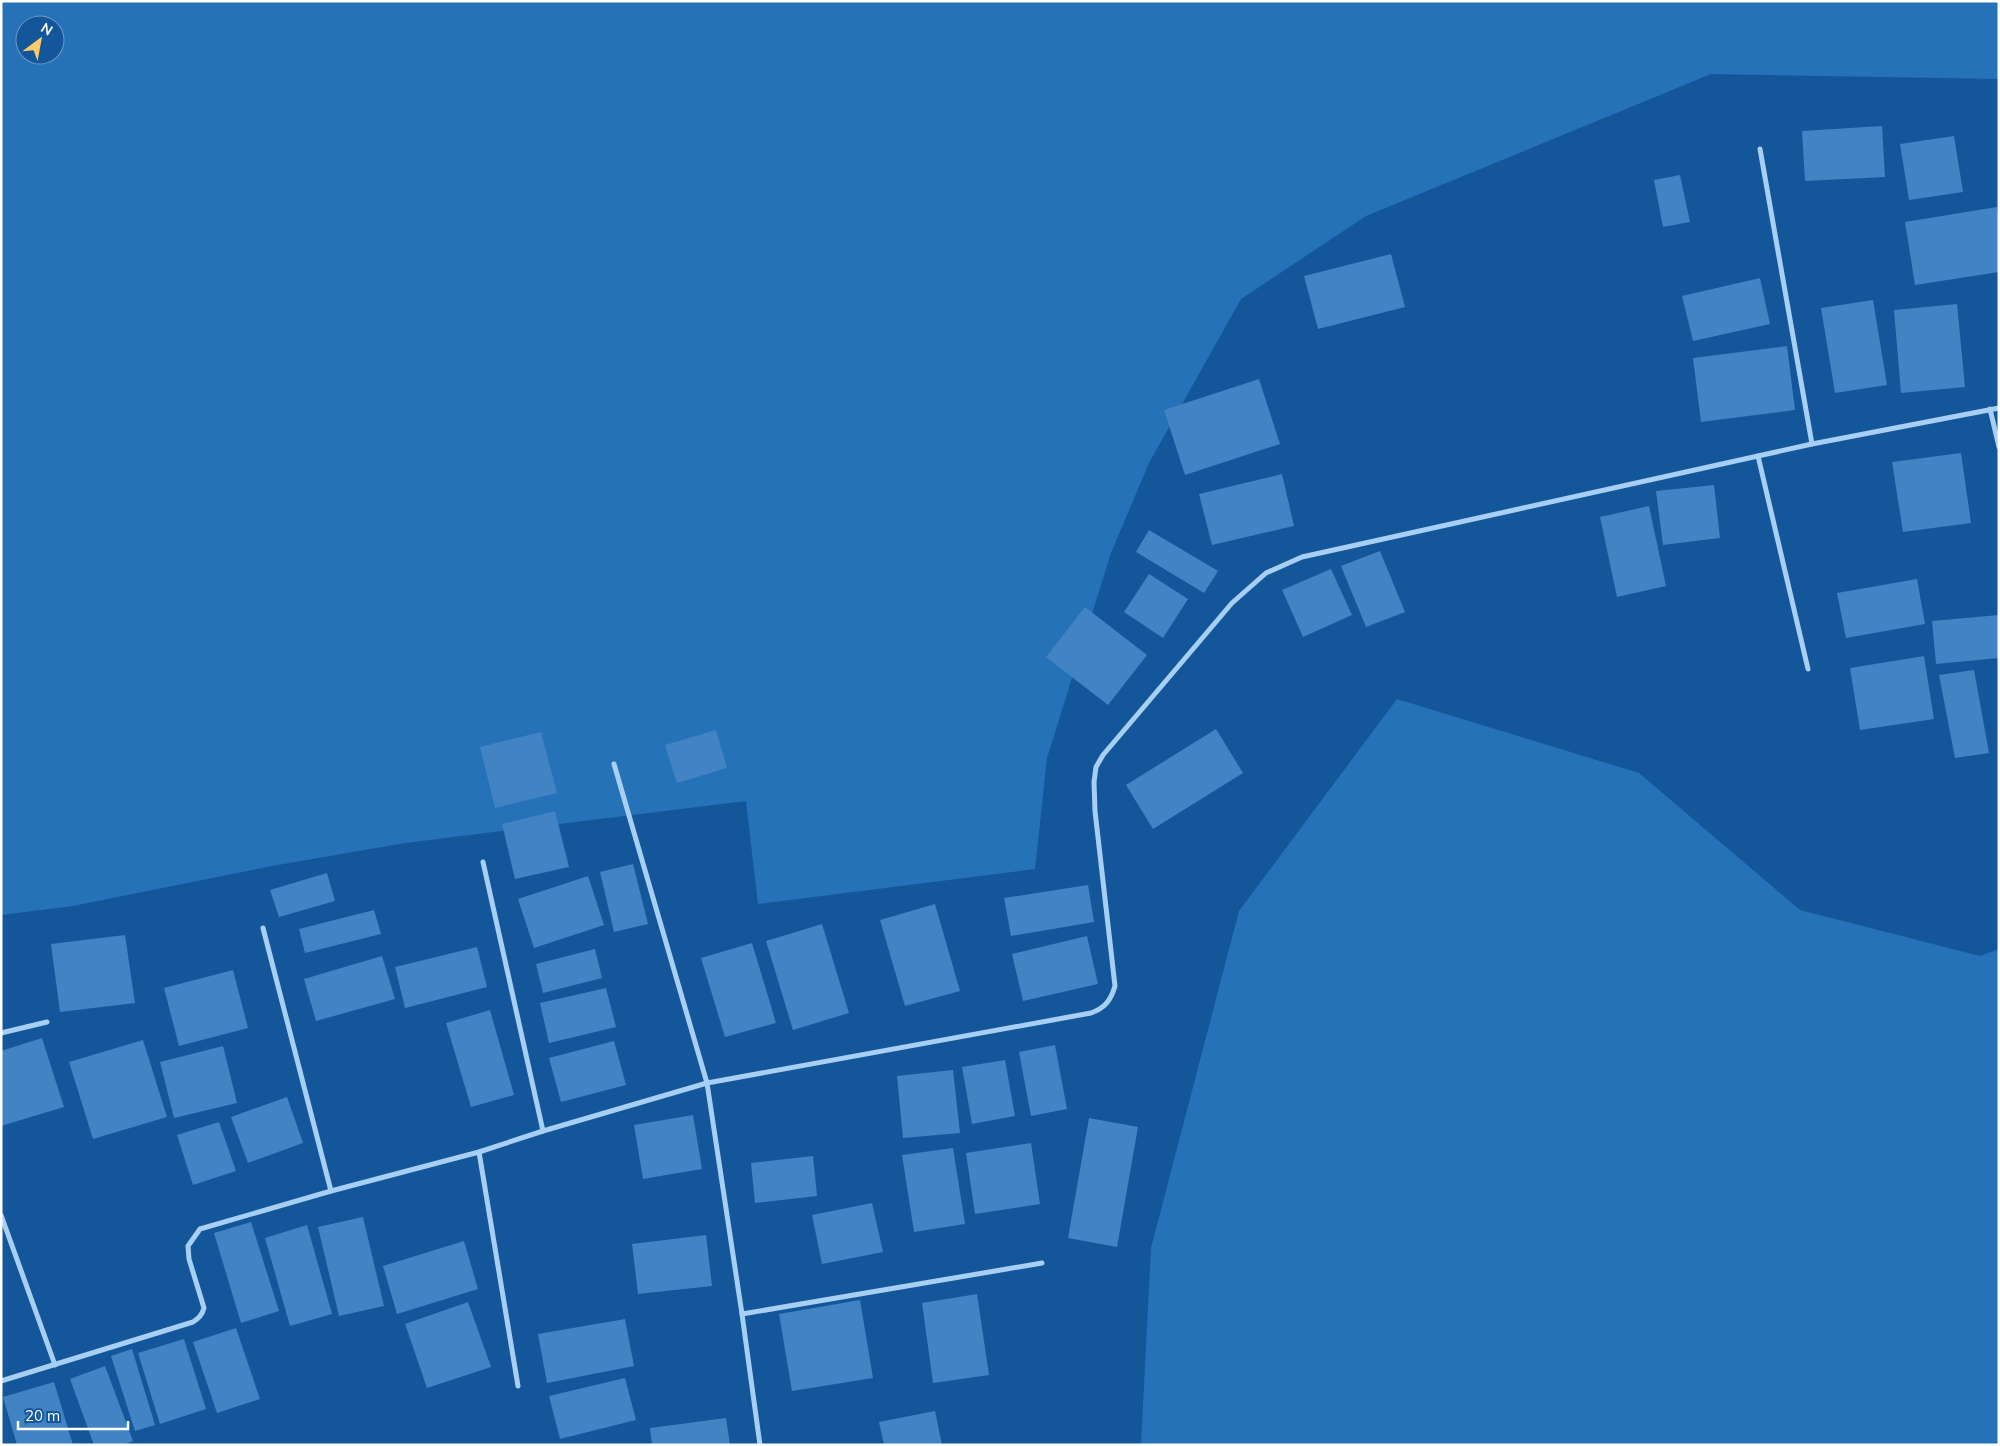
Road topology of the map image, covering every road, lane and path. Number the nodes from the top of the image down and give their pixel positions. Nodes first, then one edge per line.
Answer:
1 (1760, 149) dead end
2 (1999, 408) edge
3 (1990, 410) junction
4 (1812, 444) junction
5 (1999, 447) edge
6 (1758, 456) junction
7 (1808, 669) dead end
8 (614, 764) dead end
9 (483, 862) dead end
10 (263, 928) dead end
11 (47, 1022) dead end
12 (1, 1033) edge
13 (706, 1083) junction
14 (543, 1131) junction
15 (480, 1152) junction
16 (331, 1190) junction
17 (1, 1215) edge
18 (1042, 1262) dead end
19 (742, 1314) junction
20 (55, 1365) junction
21 (1, 1381) edge
22 (518, 1386) dead end
23 (760, 1445) edge

1 - 4 street
2 - 3 street
3 - 4 street
3 - 5 street
4 - 6 street
6 - 7 street
6 - 13 street
8 - 13 street
9 - 14 street
10 - 16 street
11 - 12 street
13 - 14 street
13 - 19 street
14 - 15 street
15 - 16 street
15 - 22 street
16 - 20 street
17 - 20 street
18 - 19 street
19 - 23 street
20 - 21 street

